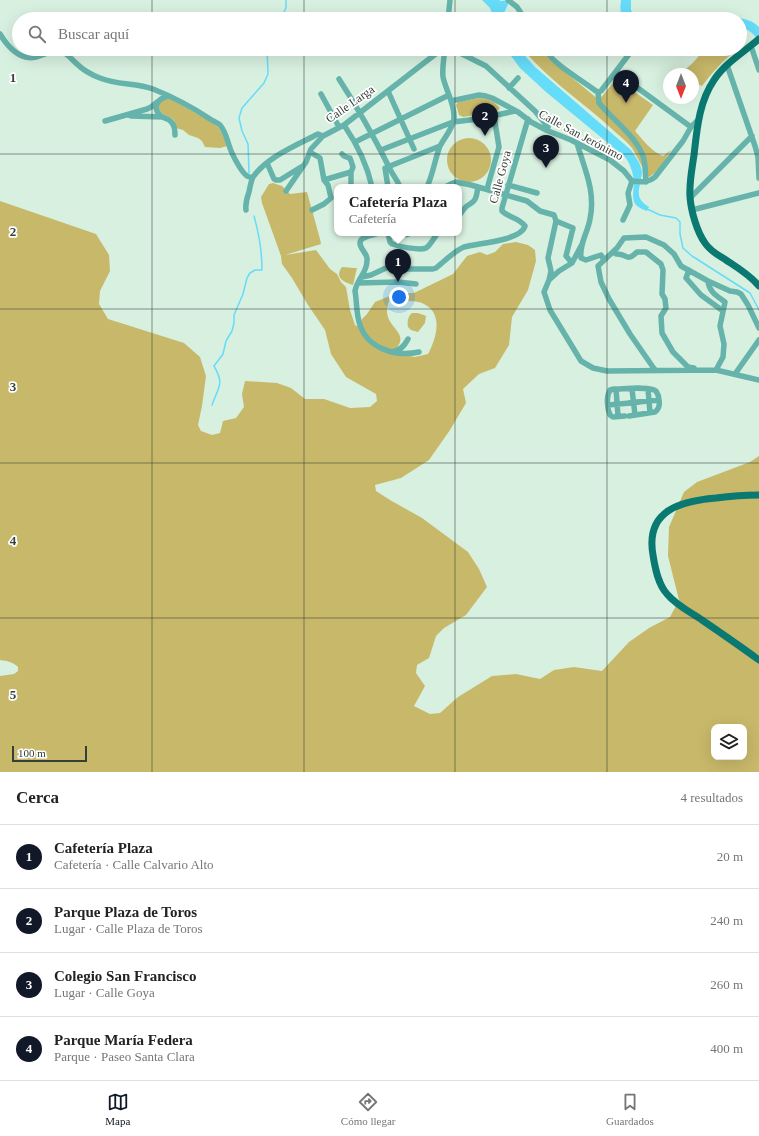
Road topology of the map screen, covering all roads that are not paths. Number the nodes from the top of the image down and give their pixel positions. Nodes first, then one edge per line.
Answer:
1 (450, 0) edge
2 (510, 2) edge
3 (449, 12) edge
4 (520, 12) edge
5 (0, 34) edge
6 (755, 43) edge
7 (12, 49) edge
8 (747, 49) edge
9 (21, 56) edge
10 (40, 56) edge
11 (68, 56) edge
12 (433, 56) edge
13 (444, 56) edge
14 (466, 56) edge
15 (551, 56) edge
16 (629, 56) edge
17 (738, 56) edge
18 (727, 65) junction
19 (759, 70) edge
20 (616, 72) junction
21 (518, 78) dead end
22 (339, 79) dead end
23 (509, 88) junction
24 (388, 91) junction
25 (598, 92) junction
26 (321, 94) dead end
27 (169, 96) junction
28 (450, 98) junction
29 (157, 102) junction
30 (515, 111) junction
31 (360, 113) junction
32 (454, 114) junction
33 (124, 116) junction
34 (494, 116) junction
35 (163, 117) junction
36 (400, 120) junction
37 (528, 120) junction
38 (105, 121) dead end
39 (465, 121) junction
40 (453, 122) junction
41 (342, 126) junction
42 (694, 129) junction
43 (546, 130) junction
44 (372, 133) junction
45 (688, 133) junction
46 (175, 135) dead end
47 (323, 136) junction
48 (752, 136) junction
49 (409, 139) junction
50 (694, 140) junction
51 (684, 141) junction
52 (355, 142) junction
53 (577, 143) junction
54 (440, 146) junction
55 (414, 149) dead end
56 (381, 150) junction
57 (310, 152) junction
58 (342, 154) dead end
59 (266, 163) junction
60 (303, 166) junction
61 (388, 167) junction
62 (352, 172) junction
63 (252, 178) junction
64 (759, 178) edge
65 (324, 180) junction
66 (633, 181) junction
67 (643, 182) junction
68 (350, 184) edge
69 (371, 184) edge
70 (388, 184) edge
71 (399, 184) edge
72 (428, 184) edge
73 (451, 184) edge
74 (508, 184) junction
75 (478, 187) junction
76 (487, 190) junction
77 (286, 191) dead end
78 (536, 193) dead end
79 (759, 193) edge
80 (505, 195) junction
81 (690, 198) junction
82 (246, 210) dead end
83 (312, 210) dead end
84 (692, 210) junction
85 (462, 212) edge
86 (623, 220) dead end
87 (556, 221) junction
88 (369, 236) edge
89 (389, 236) edge
90 (435, 236) edge
91 (581, 246) junction
92 (613, 252) junction
93 (604, 260) junction
94 (572, 263) junction
95 (689, 270) junction
96 (362, 277) junction
97 (549, 280) junction
98 (708, 281) junction
99 (358, 283) junction
100 (416, 284) dead end
101 (759, 286) edge
102 (723, 311) junction
103 (759, 328) edge
104 (408, 339) dead end
105 (759, 340) edge
106 (419, 352) dead end
107 (392, 353) junction
108 (655, 370) junction
109 (702, 370) junction
110 (716, 370) junction
111 (735, 374) junction
112 (759, 380) edge
113 (616, 389) junction
114 (632, 389) junction
115 (648, 389) junction
116 (659, 400) junction
117 (649, 401) junction
118 (617, 404) junction
119 (608, 405) junction
120 (650, 413) junction
121 (627, 416) junction
122 (759, 495) edge
123 (759, 660) edge

1 - 3 street
2 - 4 street
5 - 7 street
6 - 8 main road
6 - 19 street
9 - 10 street
11 - 27 street
12 - 24 street, Calle Larga
13 - 28 street
14 - 23 street
15 - 25 street
16 - 20 street
17 - 18 main road
18 - 42 main road
18 - 48 street
20 - 25 street
20 - 42 street
21 - 23 street
22 - 31 street
23 - 43 street
24 - 31 street, Calle Larga
24 - 36 street
25 - 67 street
26 - 41 street
27 - 29 street
27 - 63 street
28 - 30 street, Calle San Jerónimo
28 - 32 street
28 - 36 street, Calle San Jerónimo
29 - 33 street
29 - 35 street
30 - 34 street
30 - 37 street, Calle San Jerónimo
31 - 41 street, Calle Larga
31 - 44 street
32 - 39 street
32 - 40 street
33 - 35 street
33 - 38 street
34 - 39 street
34 - 76 street
35 - 46 street
36 - 44 street, Calle San Jerónimo
36 - 49 street
37 - 43 street, Calle San Jerónimo
37 - 74 street, Calle Goya
39 - 40 street
40 - 49 street
40 - 54 street
41 - 47 street, Calle Larga
41 - 52 street
42 - 45 street
42 - 50 main road
43 - 53 street, Calle San Jerónimo
44 - 52 street, Calle San Jerónimo
44 - 56 street
45 - 50 street
45 - 51 street
47 - 57 street, Calle Larga
47 - 59 street
48 - 64 street
48 - 81 street
49 - 55 street
49 - 56 street
50 - 51 street
50 - 81 main road
51 - 67 street
52 - 69 street
53 - 66 street, Calle San Jerónimo
53 - 91 street
54 - 61 street
54 - 72 street
56 - 61 street
57 - 60 street, Calle Larga
57 - 65 street
58 - 62 street
59 - 60 street
59 - 63 street
60 - 77 street, Calle Larga
61 - 70 street
61 - 71 street
62 - 65 street
62 - 68 street
63 - 82 street
65 - 83 street
66 - 67 street
66 - 86 street
73 - 75 street
74 - 78 street
74 - 80 street, Calle Goya
75 - 76 street
75 - 85 street
76 - 80 street
79 - 84 street
80 - 87 street
80 - 96 street, Calle Goya
81 - 84 main road
84 - 101 main road
87 - 94 street
87 - 97 street
88 - 96 street
89 - 90 street
91 - 93 street
91 - 94 street
92 - 93 street
92 - 95 street
92 - 109 street
93 - 108 street
94 - 97 street
95 - 98 street
95 - 102 street
96 - 99 street
97 - 108 street
98 - 102 street
98 - 103 street
99 - 100 street
99 - 107 street
102 - 110 street
104 - 107 street
105 - 111 street
106 - 107 street
108 - 109 street
109 - 110 street
110 - 111 street
111 - 112 street
113 - 114 street
113 - 118 street
113 - 119 street
114 - 115 street
114 - 121 street
115 - 116 street
115 - 117 street
116 - 117 street
116 - 120 street
117 - 118 street, bridge
117 - 120 street
118 - 119 street
118 - 121 street
119 - 121 street
120 - 121 street
122 - 123 main road

